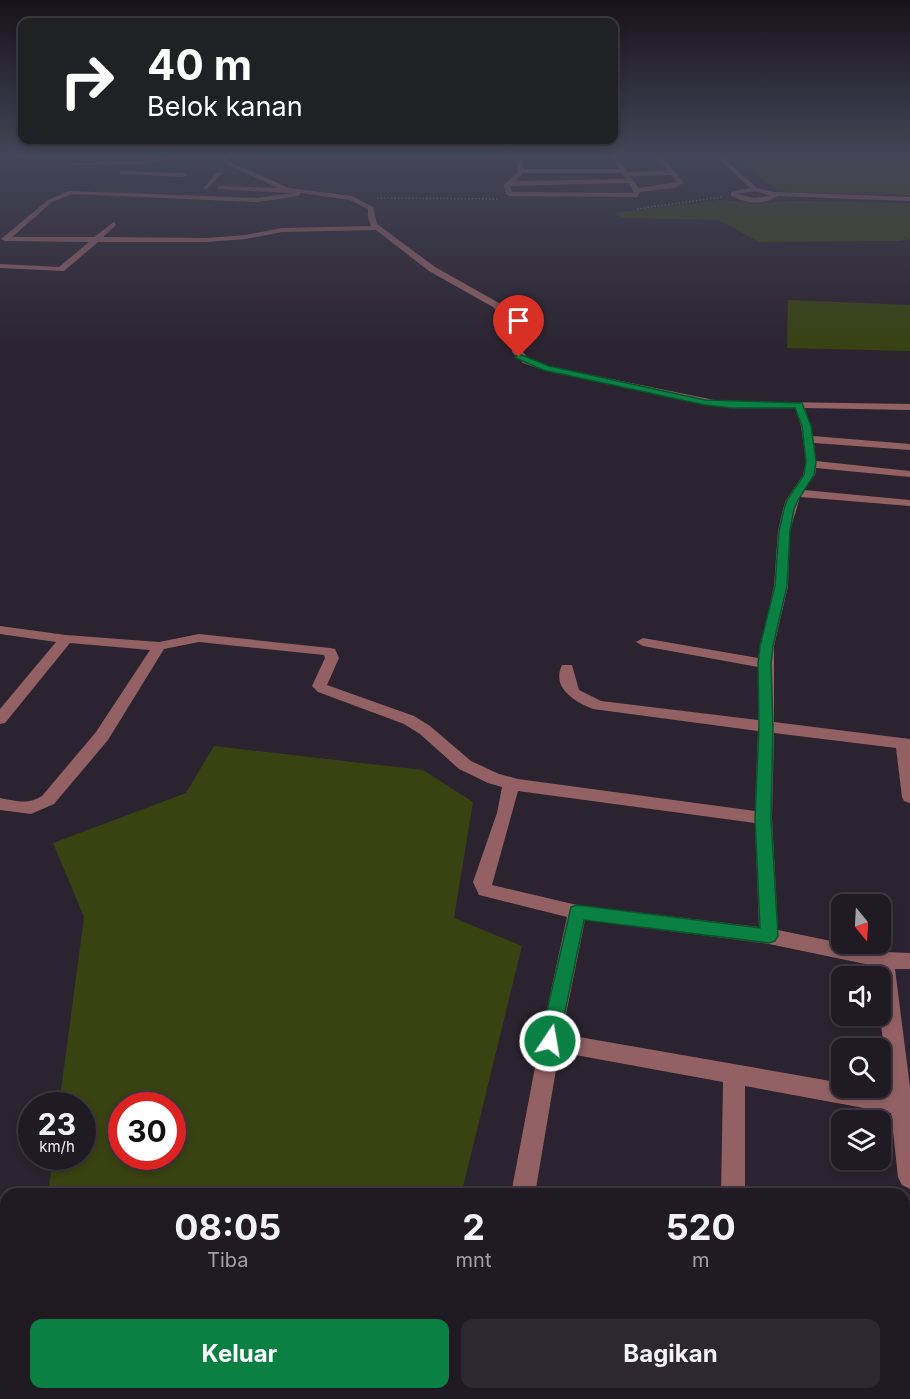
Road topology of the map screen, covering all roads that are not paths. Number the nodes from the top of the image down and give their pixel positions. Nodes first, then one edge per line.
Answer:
1 (25, 222) edge
2 (373, 222) edge
3 (114, 224) dead end
4 (380, 228) junction
5 (92, 241) junction
6 (0, 266) edge
7 (799, 405) junction
8 (910, 407) edge
9 (808, 438) junction
10 (910, 447) edge
11 (811, 464) junction
12 (910, 474) edge
13 (796, 493) junction
14 (910, 503) edge
15 (0, 630) edge
16 (66, 639) junction
17 (644, 642) dead end
18 (159, 646) junction
19 (765, 664) junction
20 (567, 668) dead end
21 (0, 719) edge
22 (766, 727) junction
23 (907, 744) edge
24 (511, 783) junction
25 (910, 797) edge
26 (0, 804) edge
27 (763, 818) junction
28 (577, 912) junction
29 (769, 936) junction
30 (884, 960) junction
31 (910, 961) edge
32 (550, 1041) junction
33 (734, 1076) junction
34 (905, 1105) edge
35 (910, 1178) edge
36 (524, 1188) edge
37 (732, 1188) edge

1 - 5 street
2 - 4 street
3 - 5 street
4 - 5 street
4 - 7 street
5 - 6 street
7 - 8 street
7 - 9 street
9 - 10 street
9 - 11 street
11 - 12 street
11 - 13 street
13 - 14 street
13 - 19 street
15 - 16 street
16 - 18 street
16 - 21 street
17 - 19 street
18 - 24 street
18 - 26 street
19 - 22 street
20 - 22 street
22 - 23 street
22 - 27 street
23 - 25 street
24 - 27 street
24 - 28 street
27 - 29 street
28 - 29 street
28 - 32 street
29 - 30 street
30 - 31 street
30 - 34 street
32 - 33 street
32 - 36 street
33 - 34 street
33 - 37 street
34 - 35 street

